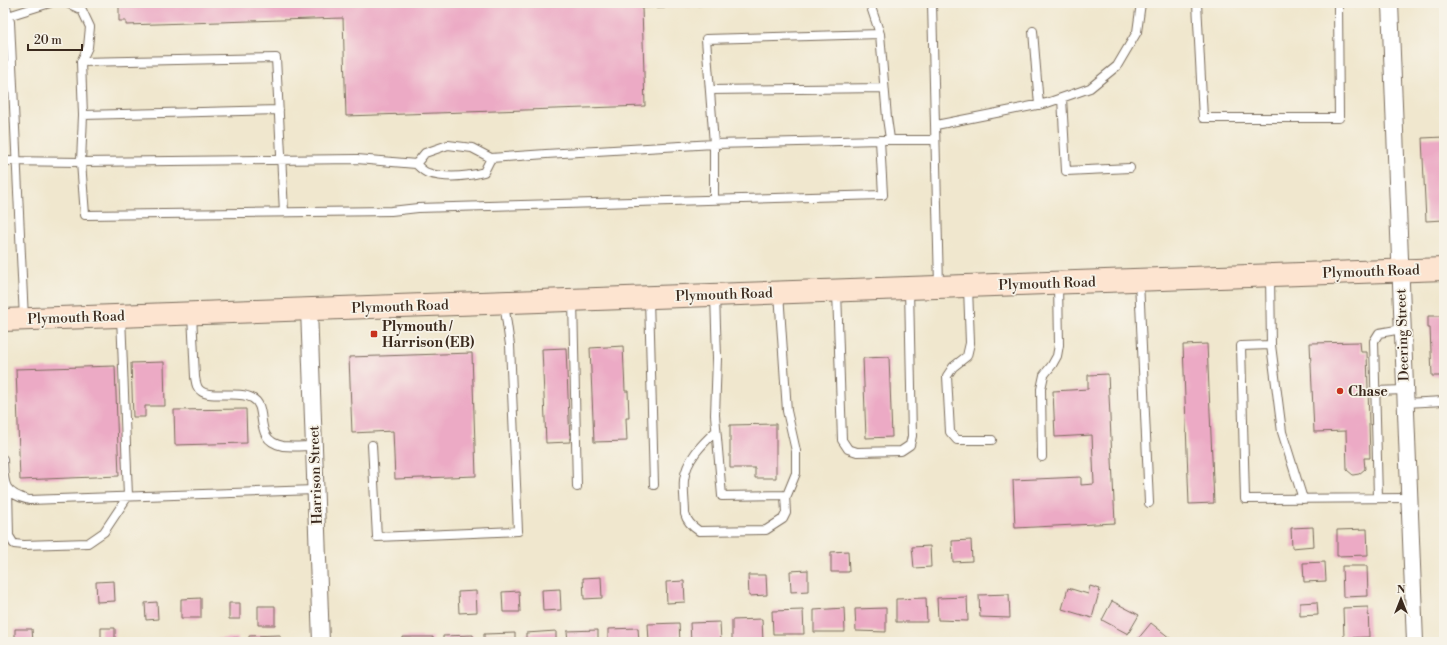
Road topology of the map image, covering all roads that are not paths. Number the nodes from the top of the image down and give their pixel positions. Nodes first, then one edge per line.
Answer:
1 (5, 3) edge
2 (50, 3) edge
3 (66, 3) edge
4 (872, 3) edge
5 (932, 3) edge
6 (1141, 3) edge
7 (1197, 3) edge
8 (1338, 3) edge
9 (1390, 3) edge
10 (8, 16) junction
11 (1033, 31) dead end
12 (880, 34) junction
13 (81, 62) junction
14 (884, 88) junction
15 (710, 90) junction
16 (1062, 98) junction
17 (1039, 105) junction
18 (279, 110) junction
19 (83, 115) junction
20 (936, 125) junction
21 (890, 139) junction
22 (880, 140) junction
23 (935, 140) junction
24 (714, 144) junction
25 (491, 158) junction
26 (281, 159) junction
27 (17, 160) junction
28 (3, 161) edge
29 (80, 162) junction
30 (416, 164) junction
31 (1130, 168) dead end
32 (714, 200) junction
33 (284, 212) junction
34 (1444, 269) edge
35 (1400, 270) junction
36 (1270, 275) junction
37 (1139, 280) junction
38 (1058, 282) junction
39 (968, 286) junction
40 (939, 287) junction
41 (909, 288) junction
42 (837, 290) junction
43 (779, 292) junction
44 (715, 294) junction
45 (649, 297) junction
46 (573, 300) junction
47 (504, 302) junction
48 (309, 309) junction
49 (192, 313) junction
50 (121, 316) junction
51 (24, 319) junction
52 (3, 320) edge
53 (1402, 329) junction
54 (1271, 345) junction
55 (1375, 391) junction
56 (1405, 397) junction
57 (1444, 401) edge
58 (716, 431) junction
59 (992, 440) dead end
60 (372, 445) dead end
61 (314, 446) junction
62 (1042, 457) dead end
63 (3, 459) edge
64 (654, 485) dead end
65 (577, 487) dead end
66 (8, 489) junction
67 (315, 490) junction
68 (785, 495) junction
69 (128, 496) junction
70 (1378, 498) junction
71 (1408, 498) junction
72 (1303, 499) junction
73 (1149, 503) dead end
74 (321, 642) edge
75 (1415, 642) edge

1 - 10 lane
2 - 10 lane
3 - 13 lane
4 - 12 lane
5 - 20 lane
6 - 16 lane
7 - 8 lane
9 - 35 street, Deering Street
10 - 27 lane
11 - 17 lane
12 - 14 lane
12 - 15 lane
13 - 18 lane
13 - 19 lane
14 - 15 lane
14 - 21 lane
15 - 24 lane
16 - 17 lane
16 - 31 lane
17 - 20 lane
18 - 19 lane
18 - 26 lane
19 - 29 lane
20 - 23 lane
21 - 22 lane
21 - 23 lane
22 - 24 lane
22 - 32 lane
23 - 40 lane
24 - 25 lane
24 - 32 lane
25 - 30 lane
25 - 30 lane
26 - 29 lane
26 - 30 lane
26 - 33 lane
27 - 28 lane
27 - 29 lane
27 - 51 lane
29 - 33 lane
32 - 33 lane
34 - 35 main road, Plymouth Road
35 - 36 main road, Plymouth Road
35 - 53 street, Deering Street
36 - 37 main road, Plymouth Road
36 - 54 lane
37 - 38 main road, Plymouth Road
37 - 73 lane
38 - 39 main road, Plymouth Road
38 - 62 lane
39 - 40 main road, Plymouth Road
39 - 59 lane
40 - 41 main road, Plymouth Road
41 - 42 main road, Plymouth Road
41 - 42 lane
42 - 43 main road, Plymouth Road
43 - 44 main road, Plymouth Road
43 - 68 lane
44 - 45 main road, Plymouth Road
44 - 58 lane
45 - 46 main road, Plymouth Road
45 - 64 lane
46 - 47 main road, Plymouth Road
46 - 65 lane
47 - 48 main road, Plymouth Road
47 - 60 lane
48 - 49 main road, Plymouth Road
48 - 61 street, Harrison Street
49 - 50 main road, Plymouth Road
49 - 61 lane
50 - 51 main road, Plymouth Road
50 - 69 lane
51 - 52 main road, Plymouth Road
53 - 55 lane
53 - 56 street, Deering Street
54 - 72 lane
54 - 72 lane
55 - 56 lane
55 - 70 lane
56 - 57 lane
56 - 71 street, Deering Street
58 - 68 lane
58 - 68 lane
61 - 67 street, Harrison Street
63 - 66 lane
66 - 69 lane
66 - 69 lane
67 - 69 lane
67 - 74 street, Harrison Street
70 - 71 lane
70 - 72 lane
71 - 75 street, Deering Street

